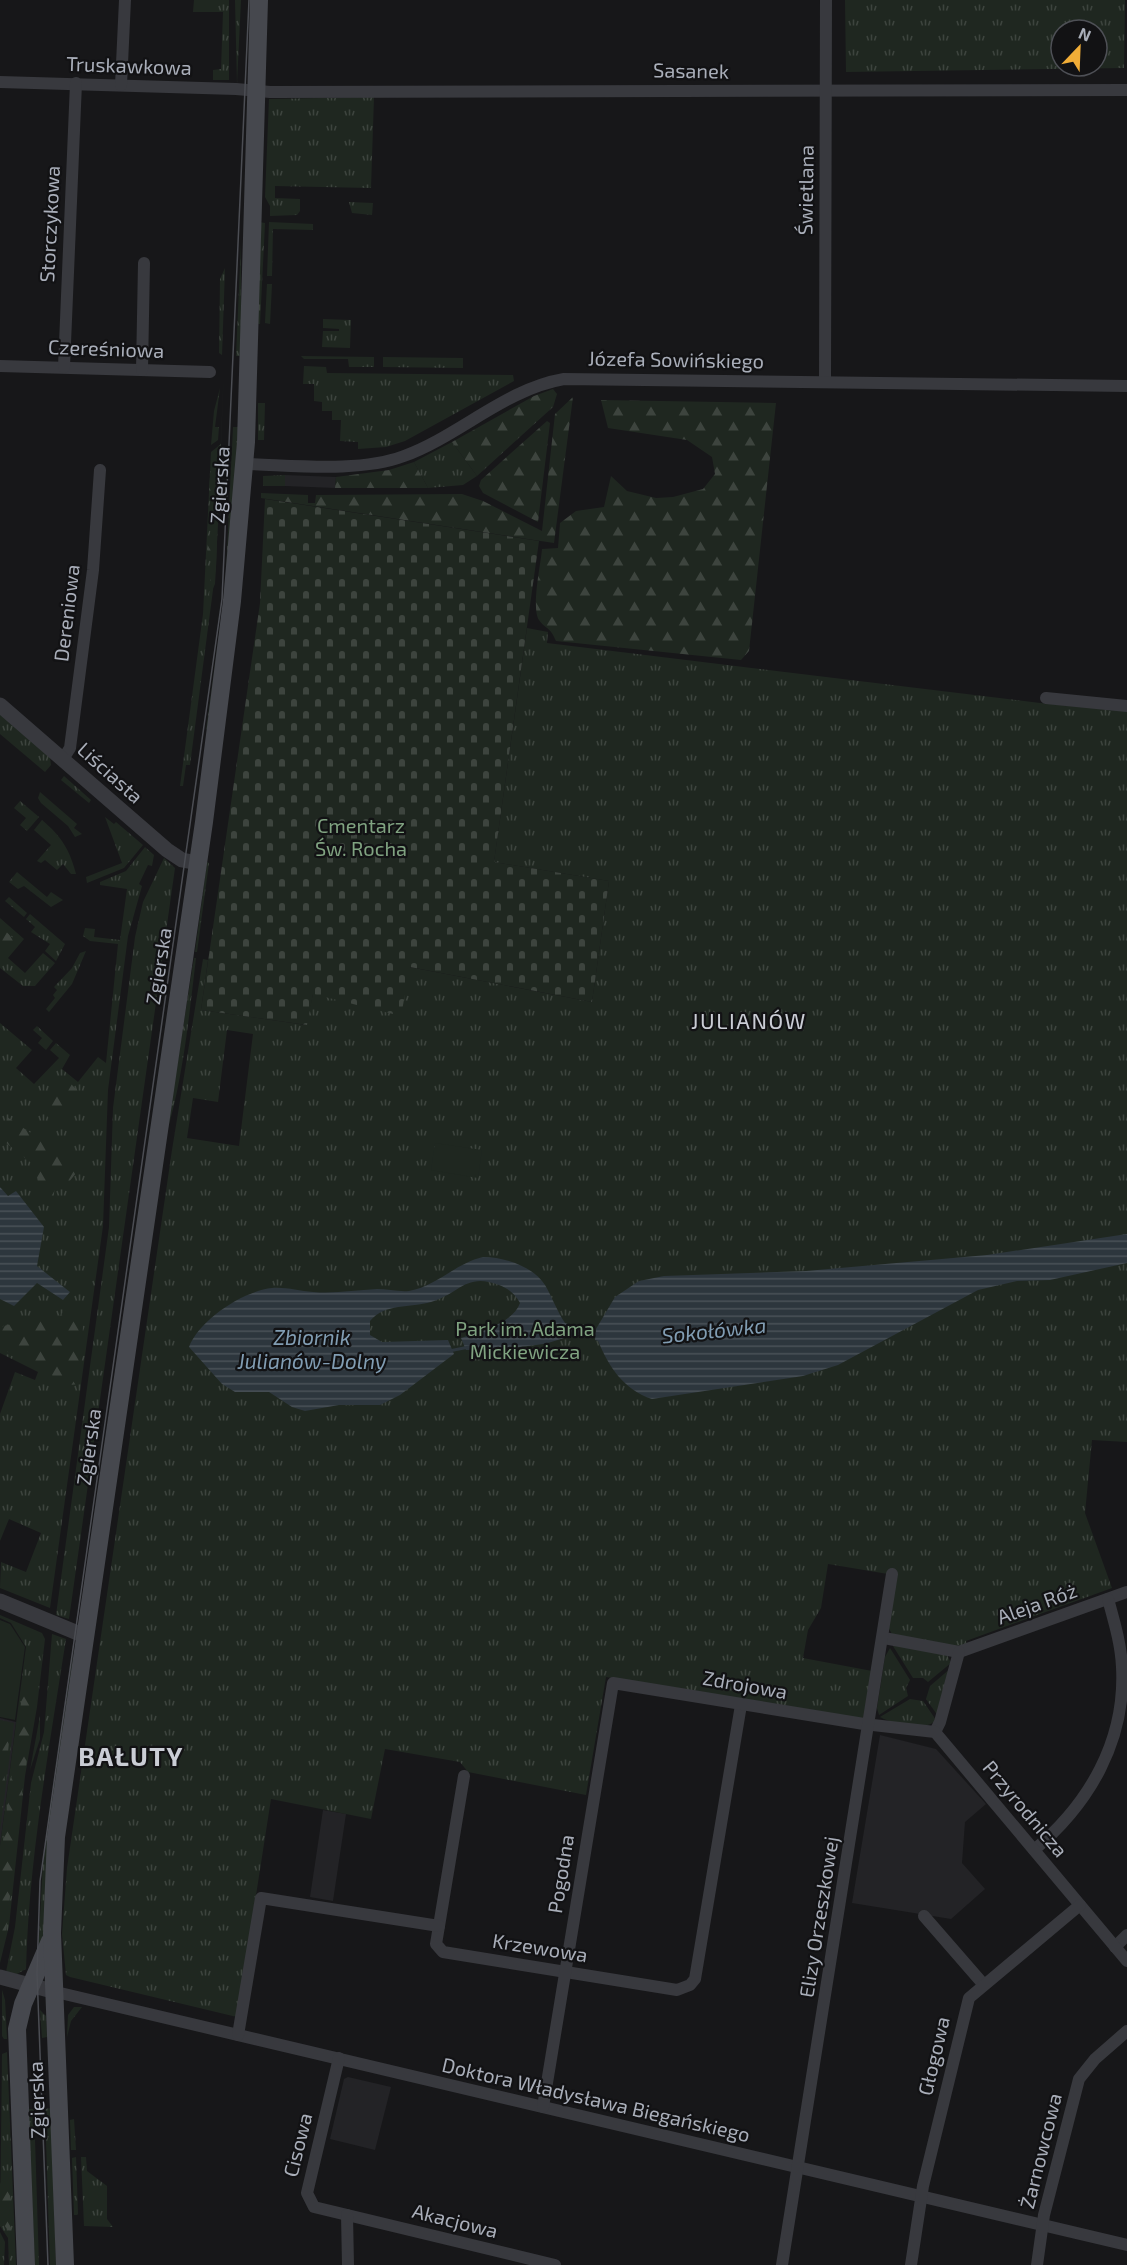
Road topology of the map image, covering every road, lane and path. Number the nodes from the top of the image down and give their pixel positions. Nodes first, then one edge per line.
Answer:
1 (125, 0) edge
2 (260, 0) edge
3 (826, 0) edge
4 (0, 82) edge
5 (76, 83) junction
6 (121, 86) junction
7 (1127, 90) edge
8 (255, 91) junction
9 (826, 92) junction
10 (144, 263) dead end
11 (0, 366) edge
12 (64, 367) junction
13 (142, 370) junction
14 (210, 372) dead end
15 (825, 381) junction
16 (1127, 386) edge
17 (245, 464) junction
18 (100, 470) dead end
19 (1046, 698) dead end
20 (0, 705) edge
21 (1127, 706) edge
22 (63, 759) junction
23 (198, 863) junction
24 (892, 1574) dead end
25 (1127, 1592) edge
26 (1108, 1599) junction
27 (0, 1601) edge
28 (85, 1636) junction
29 (884, 1638) junction
30 (959, 1652) junction
31 (614, 1683) joint
32 (741, 1705) junction
33 (870, 1725) junction
34 (935, 1732) junction
35 (464, 1776) dead end
36 (1034, 1850) junction
37 (1080, 1905) junction
38 (924, 1916) dead end
39 (439, 1926) junction
40 (52, 1933) junction
41 (1127, 1935) edge
42 (1115, 1947) junction
43 (1127, 1960) edge
44 (566, 1972) junction
45 (0, 1977) edge
46 (31, 1985) junction
47 (984, 1985) junction
48 (56, 1992) junction
49 (1127, 2031) edge
50 (238, 2035) junction
51 (339, 2058) junction
52 (543, 2108) junction
53 (798, 2167) junction
54 (922, 2197) junction
55 (346, 2215) junction
56 (1043, 2226) junction
57 (1127, 2245) edge
58 (26, 2265) edge
59 (65, 2265) edge
60 (348, 2265) edge
61 (555, 2265) edge
62 (782, 2265) edge
63 (911, 2265) edge
64 (1037, 2265) edge

1 - 6 street
2 - 8 main road, Zgierska
3 - 9 street, Świetlana
4 - 5 street, Truskawkowa
5 - 6 street, Truskawkowa
5 - 12 street, Storczykowa
6 - 8 street, Truskawkowa
7 - 9 street, Sasanek
8 - 9 street, Sasanek
8 - 17 main road, Zgierska
9 - 15 street, Świetlana
10 - 13 street
11 - 12 street, Czereśniowa
12 - 13 street, Czereśniowa
13 - 14 street, Czereśniowa
15 - 16 street, Józefa Sowińskiego
15 - 17 street, Józefa Sowińskiego
17 - 23 main road, Zgierska
18 - 22 street, Dereniowa
19 - 21 street
20 - 22 street, Liściasta
22 - 23 street, Liściasta
23 - 28 main road, Zgierska
24 - 29 street, Elizy Orzeszkowej
25 - 26 street, Aleja Róż
26 - 30 street, Aleja Róż
26 - 36 street
27 - 28 street
28 - 40 main road, Zgierska
29 - 30 street
29 - 33 street, Elizy Orzeszkowej
30 - 34 street
31 - 32 street, Zdrojowa
31 - 44 street, Pogodna
32 - 33 street, Zdrojowa
32 - 44 street, Krzewowa
33 - 34 street
33 - 53 street, Elizy Orzeszkowej
34 - 36 street, Przyrodnicza
35 - 39 street
36 - 37 street, Przyrodnicza
37 - 42 street, Przyrodnicza
37 - 47 street, Głogowa
38 - 47 street
39 - 44 street, Krzewowa
39 - 50 street
40 - 46 main road, Zgierska
40 - 48 main road, Zgierska
41 - 42 street
42 - 43 street, Przyrodnicza
44 - 52 street, Pogodna
45 - 46 street
46 - 48 street
46 - 58 main road, Zgierska
47 - 54 street, Głogowa
48 - 50 street, Doktora Władysława Biegańskiego
48 - 59 main road, Zgierska
49 - 56 street, Żarnowcowa
50 - 51 street, Doktora Władysława Biegańskiego
51 - 52 street, Doktora Władysława Biegańskiego
51 - 55 street, Cisowa
52 - 53 street, Doktora Władysława Biegańskiego
53 - 54 street, Doktora Władysława Biegańskiego
53 - 62 street, Elizy Orzeszkowej
54 - 56 street, Doktora Władysława Biegańskiego
54 - 63 street, Głogowa
55 - 60 street
55 - 61 street, Akacjowa
56 - 57 street, Doktora Władysława Biegańskiego
56 - 64 street, Żarnowcowa

